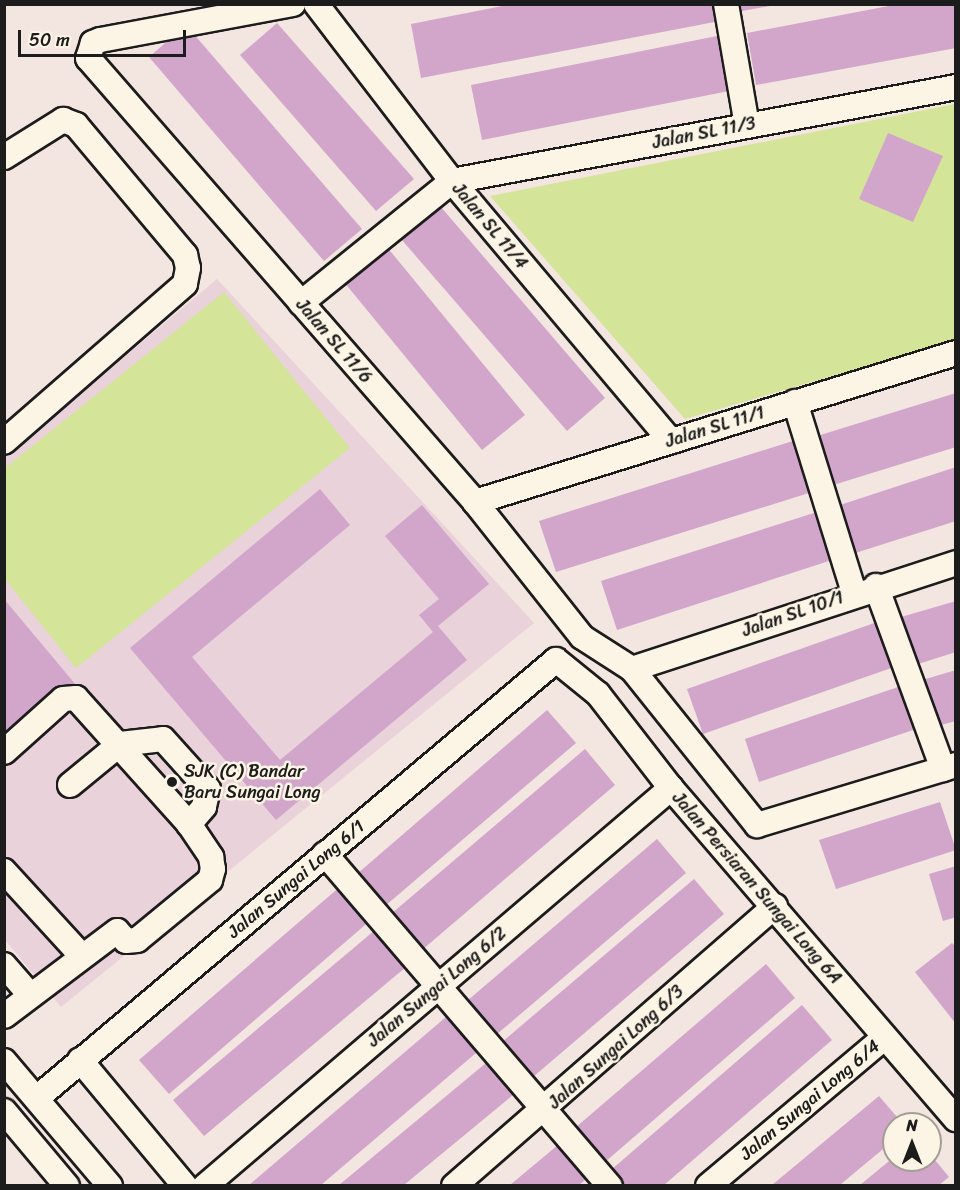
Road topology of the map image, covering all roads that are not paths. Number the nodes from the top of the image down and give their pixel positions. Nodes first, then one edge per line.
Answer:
1 (293, 4) edge
2 (316, 4) edge
3 (726, 4) edge
4 (956, 87) edge
5 (747, 125) junction
6 (4, 157) edge
7 (452, 181) junction
8 (300, 303) junction
9 (956, 353) edge
10 (795, 402) junction
11 (670, 441) junction
12 (4, 442) edge
13 (475, 502) junction
14 (956, 563) edge
15 (865, 590) junction
16 (556, 660) joint
17 (632, 669) junction
18 (120, 744) junction
19 (4, 752) edge
20 (949, 767) edge
21 (70, 786) dead end
22 (670, 788) junction
23 (189, 824) junction
24 (325, 854) junction
25 (4, 871) edge
26 (775, 906) junction
27 (82, 956) junction
28 (4, 965) edge
29 (440, 984) junction
30 (30, 995) junction
31 (4, 1016) edge
32 (885, 1037) junction
33 (80, 1060) junction
34 (4, 1061) edge
35 (37, 1098) junction
36 (547, 1108) junction
37 (4, 1111) edge
38 (956, 1119) edge
39 (67, 1185) edge
40 (110, 1185) edge
41 (185, 1185) edge
42 (205, 1185) edge
43 (454, 1185) edge
44 (610, 1185) edge
45 (708, 1185) edge

1 - 8 street, Jalan SL 11/6
2 - 7 street, Jalan SL 11/4
3 - 5 street
4 - 5 street, Jalan SL 11/3
5 - 7 street, Jalan SL 11/3
6 - 12 street
7 - 8 street
7 - 11 street, Jalan SL 11/4
8 - 13 street, Jalan SL 11/6
9 - 10 street, Jalan SL 11/1
10 - 11 street, Jalan SL 11/1
10 - 15 street
11 - 13 street, Jalan SL 11/1
13 - 17 street, Jalan SL 11/6
14 - 15 street, Jalan SL 10/1
15 - 17 street, Jalan SL 10/1
15 - 20 street
16 - 22 street, Jalan Persiaran Sungai Long 6A
16 - 24 street, Jalan Sungai Long 6/1
17 - 20 street, Jalan SL 11/6
18 - 19 street
18 - 21 street
18 - 23 street
18 - 23 street
22 - 26 street, Jalan Persiaran Sungai Long 6A
22 - 29 street, Jalan Sungai Long 6/2
23 - 27 street
24 - 29 street
24 - 33 street, Jalan Sungai Long 6/1
25 - 27 street
26 - 32 street, Jalan Persiaran Sungai Long 6A
26 - 36 street, Jalan Sungai Long 6/3
27 - 30 street
28 - 30 street
29 - 36 street
29 - 42 street, Jalan Sungai Long 6/2
30 - 31 street
32 - 38 street, Jalan Persiaran Sungai Long 6A
32 - 45 street, Jalan Sungai Long 6/4
33 - 35 street, Jalan Sungai Long 6/1
33 - 41 street
34 - 35 street
35 - 40 street
36 - 43 street, Jalan Sungai Long 6/3
36 - 44 street
37 - 39 street

